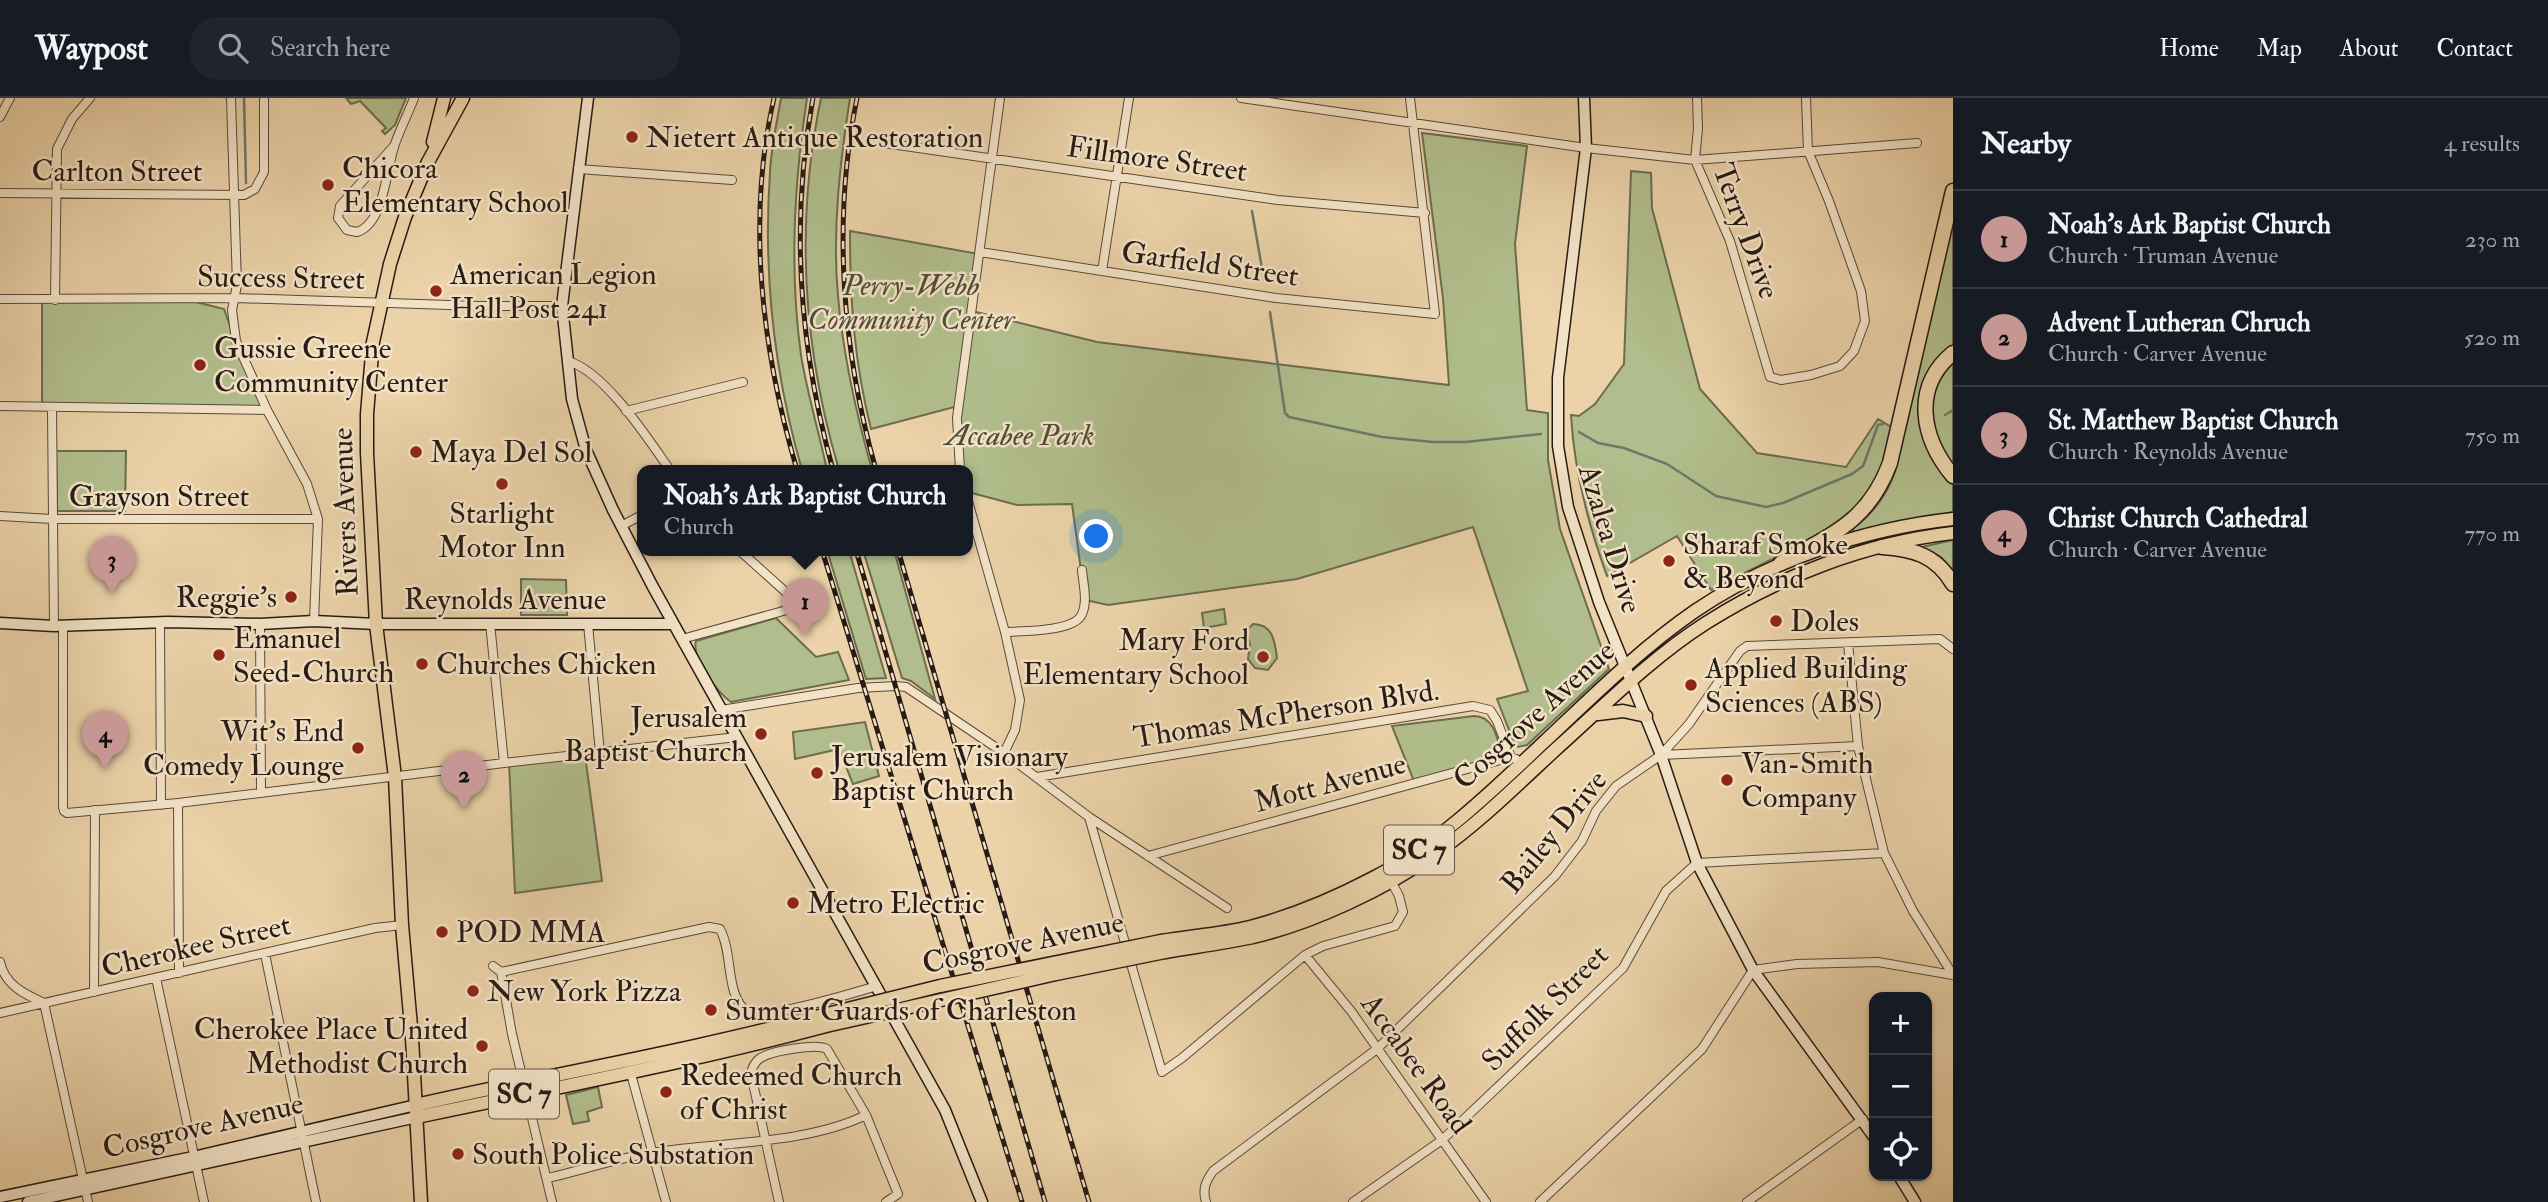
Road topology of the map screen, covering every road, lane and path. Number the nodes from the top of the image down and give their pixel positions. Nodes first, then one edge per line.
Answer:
1 (10, 98) edge
2 (90, 98) edge
3 (231, 98) edge
4 (264, 98) edge
5 (414, 98) edge
6 (444, 98) edge
7 (463, 98) edge
8 (588, 98) edge
9 (1000, 98) edge
10 (1129, 98) edge
11 (1241, 98) edge
12 (1410, 98) edge
13 (1584, 98) edge
14 (1697, 98) edge
15 (1806, 98) edge
16 (0, 117) edge
17 (1414, 123) junction
18 (884, 143) dead end
19 (1917, 143) dead end
20 (394, 146) junction
21 (1586, 148) junction
22 (1808, 151) junction
23 (992, 159) junction
24 (1695, 160) junction
25 (428, 162) junction
26 (578, 169) junction
27 (1116, 177) junction
28 (732, 180) dead end
29 (1953, 191) edge
30 (0, 193) edge
31 (55, 193) junction
32 (234, 195) junction
33 (1425, 213) junction
34 (980, 252) junction
35 (1102, 271) junction
36 (236, 298) junction
37 (0, 299) edge
38 (55, 300) junction
39 (381, 302) junction
40 (562, 306) junction
41 (1953, 353) edge
42 (567, 361) junction
43 (743, 383) dead end
44 (0, 406) edge
45 (52, 408) junction
46 (267, 410) junction
47 (626, 411) junction
48 (666, 465) edge
49 (960, 465) edge
50 (1953, 476) edge
51 (0, 516) edge
52 (637, 518) edge
53 (52, 519) junction
54 (318, 519) junction
55 (973, 519) edge
56 (1953, 519) edge
57 (621, 526) junction
58 (1953, 533) edge
59 (1882, 547) junction
60 (637, 556) edge
61 (637, 556) edge
62 (746, 556) edge
63 (1781, 564) junction
64 (1082, 570) dead end
65 (1953, 584) edge
66 (314, 621) junction
67 (160, 622) junction
68 (0, 624) edge
69 (260, 624) junction
70 (376, 624) junction
71 (490, 624) junction
72 (588, 624) junction
73 (674, 624) junction
74 (58, 625) junction
75 (1005, 632) junction
76 (682, 639) junction
77 (1849, 643) junction
78 (1953, 649) edge
79 (1625, 665) junction
80 (1632, 681) junction
81 (721, 710) junction
82 (1594, 715) junction
83 (1646, 716) junction
84 (737, 737) junction
85 (1858, 746) junction
86 (600, 753) junction
87 (1004, 753) junction
88 (1661, 755) junction
89 (1517, 760) junction
90 (504, 763) junction
91 (395, 777) junction
92 (1037, 777) junction
93 (261, 793) junction
94 (178, 803) junction
95 (160, 805) junction
96 (95, 810) junction
97 (1089, 817) junction
98 (1884, 853) junction
99 (1148, 856) junction
100 (1697, 863) junction
101 (1391, 881) junction
102 (1227, 908) dead end
103 (402, 925) junction
104 (1163, 947) junction
105 (265, 954) junction
106 (1305, 955) junction
107 (0, 962) edge
108 (493, 966) dead end
109 (1753, 970) junction
110 (501, 972) junction
111 (179, 973) junction
112 (1, 975) edge
113 (1953, 975) edge
114 (156, 978) junction
115 (877, 986) junction
116 (94, 992) junction
117 (44, 1003) junction
118 (0, 1013) edge
119 (825, 1020) junction
120 (1377, 1049) junction
121 (631, 1074) junction
122 (524, 1087) junction
123 (417, 1111) junction
124 (866, 1115) junction
125 (1863, 1119) junction
126 (1869, 1129) edge
127 (301, 1136) junction
128 (766, 1139) junction
129 (1442, 1140) junction
130 (653, 1152) junction
131 (195, 1161) junction
132 (548, 1178) junction
133 (1902, 1181) edge
134 (84, 1184) junction
135 (0, 1197) edge
136 (28, 1202) edge
137 (88, 1202) edge
138 (204, 1202) edge
139 (316, 1202) edge
140 (421, 1202) edge
141 (552, 1202) edge
142 (666, 1202) edge
143 (779, 1202) edge
144 (887, 1202) edge
145 (982, 1202) edge
146 (1206, 1202) edge
147 (1353, 1202) edge
148 (1486, 1202) edge
149 (1540, 1202) edge
150 (1747, 1202) edge
151 (1915, 1202) edge

1 - 16 street
2 - 31 street
3 - 32 street
4 - 32 street
5 - 20 street
6 - 25 main road
7 - 25 main road
8 - 26 street
9 - 23 street
10 - 27 street
11 - 17 street
12 - 17 street
13 - 21 street, Azalea Drive
14 - 24 street, Terry Drive
15 - 22 street
17 - 21 street
17 - 33 street
18 - 23 street, Fillmore Street
19 - 22 street
20 - 20 street
21 - 24 street
21 - 79 street, Azalea Drive
22 - 24 street
22 - 24 street, Terry Drive
23 - 27 street, Fillmore Street
23 - 34 street
25 - 39 main road, Rivers Avenue
26 - 28 street
26 - 40 street
27 - 33 street, Fillmore Street
27 - 35 street
29 - 63 highway
30 - 31 street, Carlton Street
31 - 32 street, Carlton Street
31 - 38 street
32 - 36 street
33 - 35 street, Garfield Street
34 - 35 street, Garfield Street
34 - 49 street
36 - 38 street, Success Street
36 - 39 street, Success Street
36 - 46 street
37 - 38 street, Success Street
39 - 40 street, Success Street
39 - 70 main road, Rivers Avenue
40 - 42 street
41 - 50 highway
42 - 47 street
42 - 57 street
43 - 47 street
44 - 45 street
45 - 46 street
45 - 53 street
46 - 54 street
47 - 48 street
51 - 53 street, Grayson Street
52 - 57 street
53 - 54 street, Grayson Street
53 - 74 street
54 - 66 street
55 - 75 street
56 - 63 main road, Cosgrove Avenue / SC 7
57 - 61 street
58 - 59 main road, Cosgrove Avenue / SC 7
59 - 65 highway
59 - 80 main road, Cosgrove Avenue / SC 7
60 - 73 street
62 - 76 street
63 - 79 main road, Cosgrove Avenue / SC 7
64 - 75 street
66 - 69 street, Reynolds Avenue
66 - 70 street, Reynolds Avenue
67 - 69 street, Reynolds Avenue
67 - 74 street, Reynolds Avenue
67 - 95 street
68 - 74 street, Reynolds Avenue
69 - 93 street
70 - 71 street, Reynolds Avenue
70 - 91 main road, Rivers Avenue
71 - 72 street, Reynolds Avenue
71 - 90 street
72 - 73 street, Reynolds Avenue
72 - 86 street
73 - 76 street
74 - 96 street
75 - 87 street
76 - 81 street
77 - 78 street, Bailey Drive
77 - 85 street
77 - 88 street, Bailey Drive
79 - 80 street, Azalea Drive
79 - 89 main road, Cosgrove Avenue / SC 7
80 - 82 main road, Cosgrove Avenue / SC 7
80 - 83 street, Azalea Drive
81 - 84 street
81 - 87 street
82 - 83 main road
82 - 101 main road, Cosgrove Avenue / SC 7
83 - 88 street, Azalea Drive
84 - 86 street
84 - 115 street
85 - 88 street
85 - 98 street
86 - 90 street
87 - 92 street
88 - 100 street, Azalea Drive
88 - 120 street, Bailey Drive
89 - 92 street, Thomas McPherson Blvd.
89 - 99 street, Mott Avenue
89 - 104 main road, Cosgrove Avenue / SC 7
90 - 91 street
91 - 93 street
91 - 103 main road, Rivers Avenue
92 - 97 street
93 - 94 street
94 - 95 street
94 - 111 street
95 - 96 street
96 - 116 street
97 - 99 street
97 - 106 street
98 - 100 street
98 - 113 street
99 - 102 street
100 - 109 street, Azalea Drive
100 - 129 street, Suffolk Street
101 - 104 main road, Cosgrove Avenue / SC 7
101 - 106 street
103 - 105 street, Cherokee Street
103 - 123 main road, Rivers Avenue
104 - 119 main road, Cosgrove Avenue / SC 7, bridge
105 - 111 street, Cherokee Street
105 - 127 street
106 - 120 street, Accabee Road
107 - 112 street
108 - 110 street
109 - 113 street
109 - 125 street, Azalea Drive
109 - 149 street
110 - 115 street
110 - 122 street
111 - 114 street, Cherokee Street
112 - 117 street
114 - 116 street, Cherokee Street
114 - 131 street
115 - 145 street
116 - 117 street, Cherokee Street
117 - 118 street, Cherokee Street
117 - 134 street
119 - 121 main road, Cosgrove Avenue / SC 7
119 - 122 main road, Cosgrove Avenue / SC 7
120 - 129 street, Accabee Road
120 - 146 street, Bailey Drive
121 - 122 main road, Cosgrove Avenue / SC 7
121 - 130 street
122 - 123 main road, Cosgrove Avenue / SC 7
122 - 132 street
123 - 127 street, Cosgrove Avenue
123 - 140 main road, Rivers Avenue
124 - 128 street
124 - 128 street
124 - 144 street
125 - 126 street, Azalea Drive
125 - 150 street
127 - 131 street, Cosgrove Avenue
127 - 139 street
128 - 130 street
128 - 143 street
129 - 147 street, Suffolk Street
129 - 148 street, Accabee Road
130 - 132 street
130 - 142 street
131 - 134 street, Cosgrove Avenue
131 - 138 street
132 - 141 street
133 - 151 street
134 - 135 street, Cosgrove Avenue
134 - 136 street, Cosgrove Avenue
134 - 137 street

